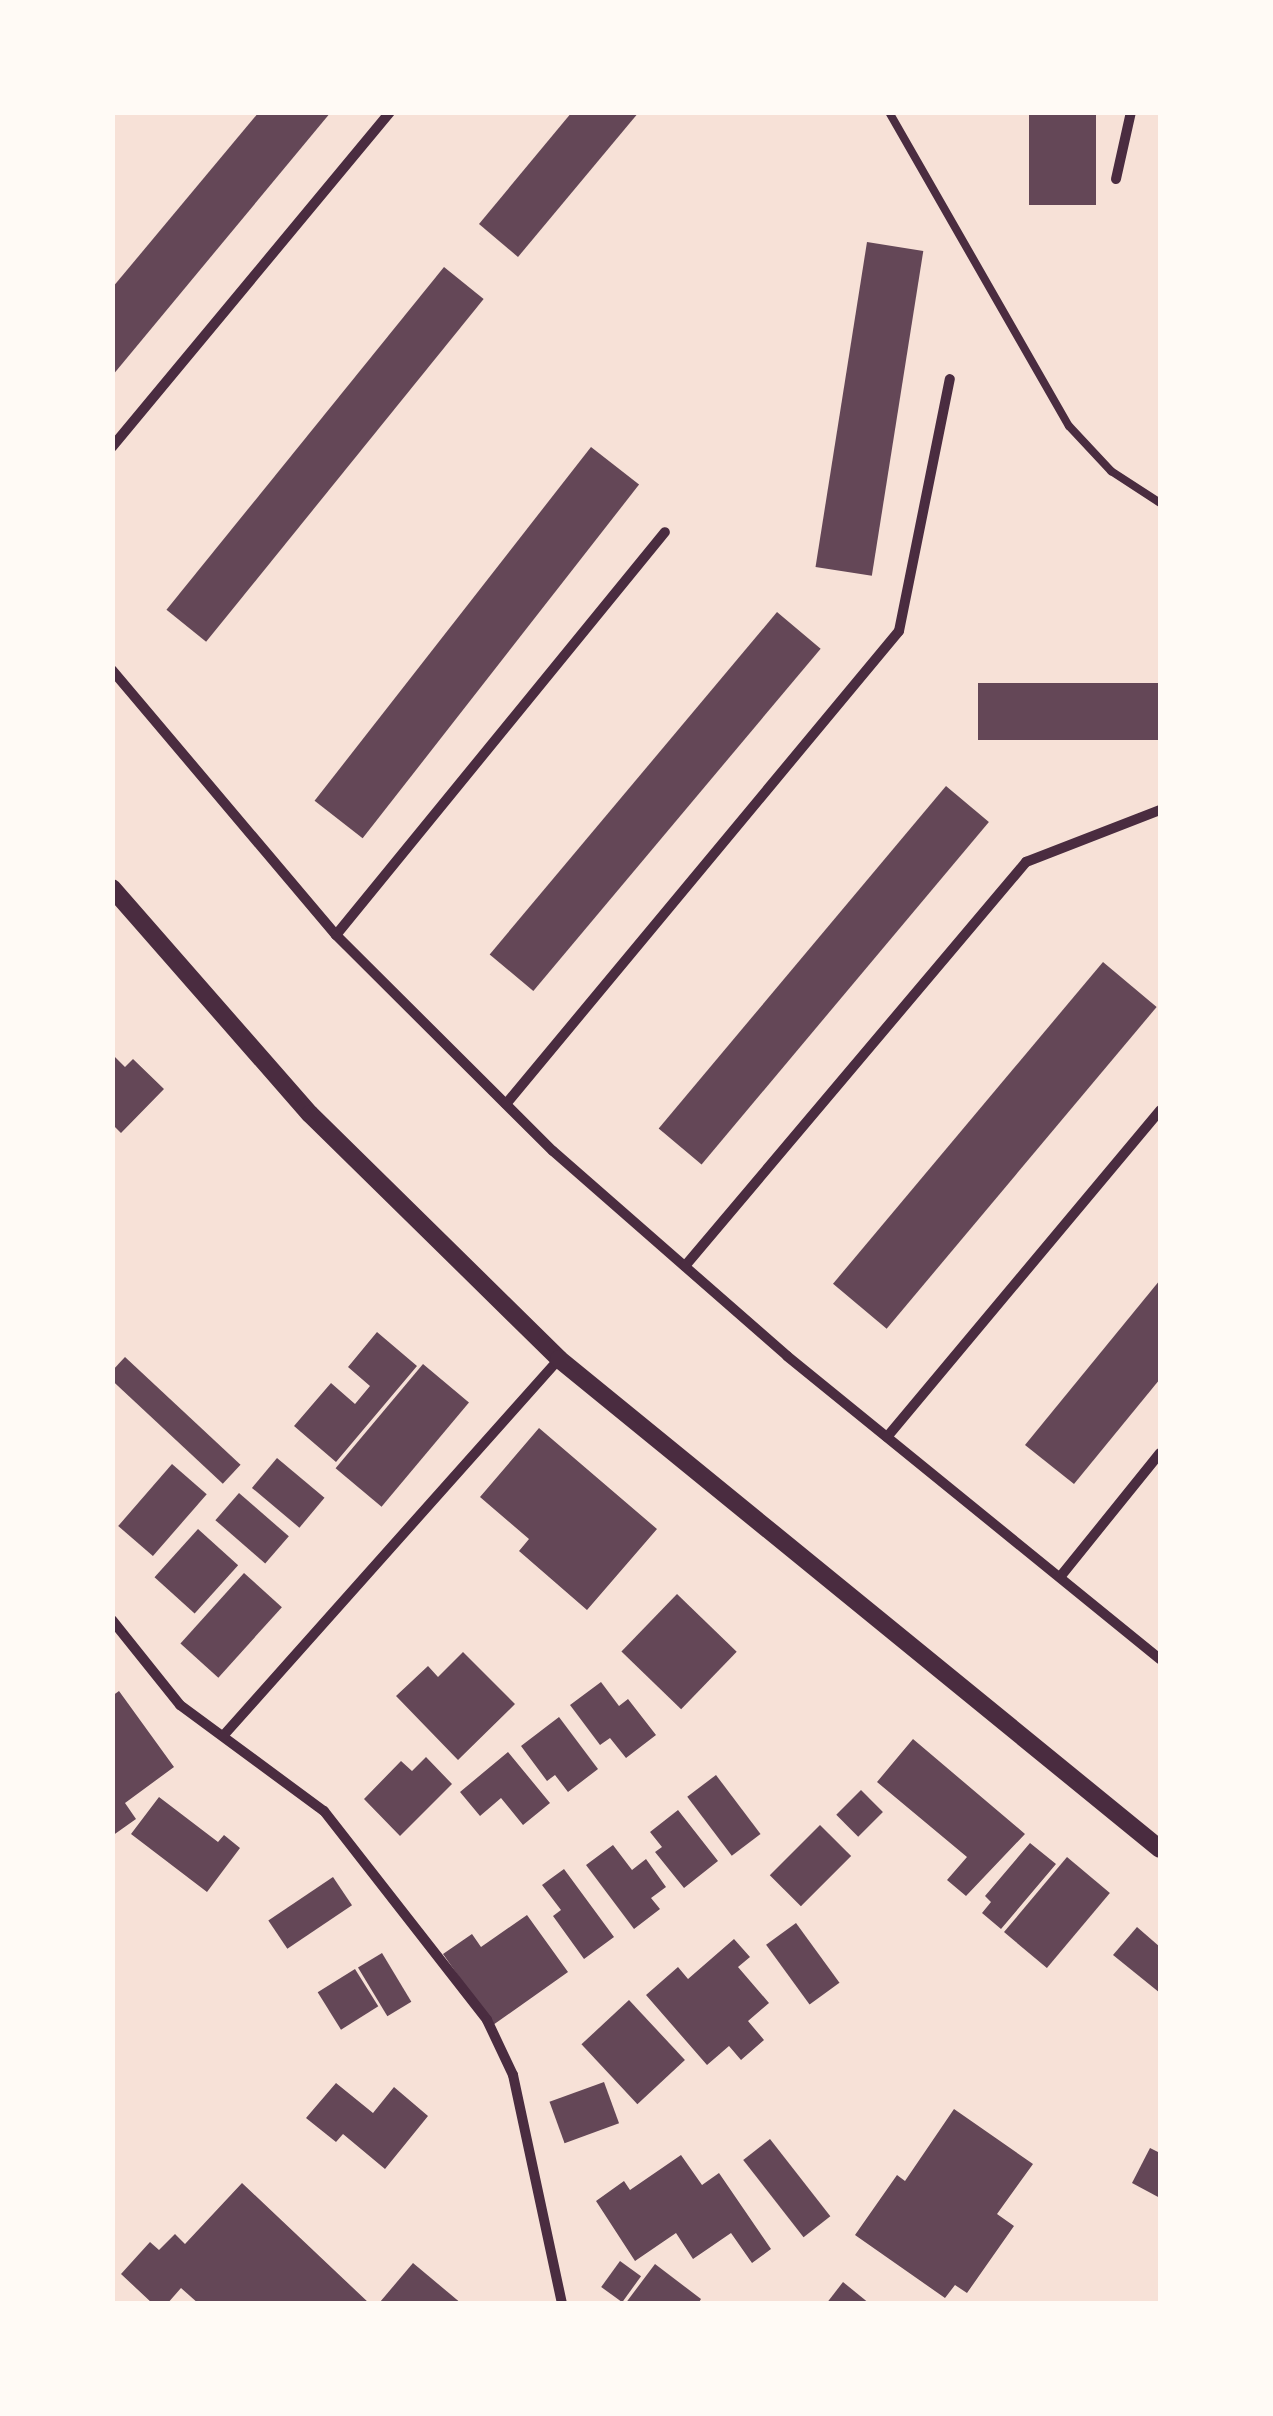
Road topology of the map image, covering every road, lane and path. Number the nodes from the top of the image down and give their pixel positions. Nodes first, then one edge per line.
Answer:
1 (390, 112) edge
2 (889, 112) edge
3 (1131, 112) edge
4 (1116, 179) dead end
5 (950, 379) dead end
6 (112, 447) edge
7 (1160, 503) edge
8 (665, 532) dead end
9 (112, 670) edge
10 (1160, 810) edge
11 (112, 888) edge
12 (336, 935) junction
13 (506, 1104) junction
14 (1160, 1110) edge
15 (685, 1266) junction
16 (558, 1360) junction
17 (887, 1437) junction
18 (1160, 1453) edge
19 (1060, 1577) junction
20 (112, 1620) edge
21 (1160, 1659) edge
22 (223, 1736) junction
23 (1160, 1848) edge
24 (562, 2304) edge

1 - 6 street
2 - 7 lane
3 - 4 street
5 - 13 street
8 - 12 street
9 - 12 street
10 - 15 street
11 - 16 street
12 - 13 street
13 - 15 street
14 - 17 street
15 - 17 street
16 - 22 street
16 - 23 street
17 - 19 street
18 - 19 street
19 - 21 street
20 - 22 street
22 - 24 street

